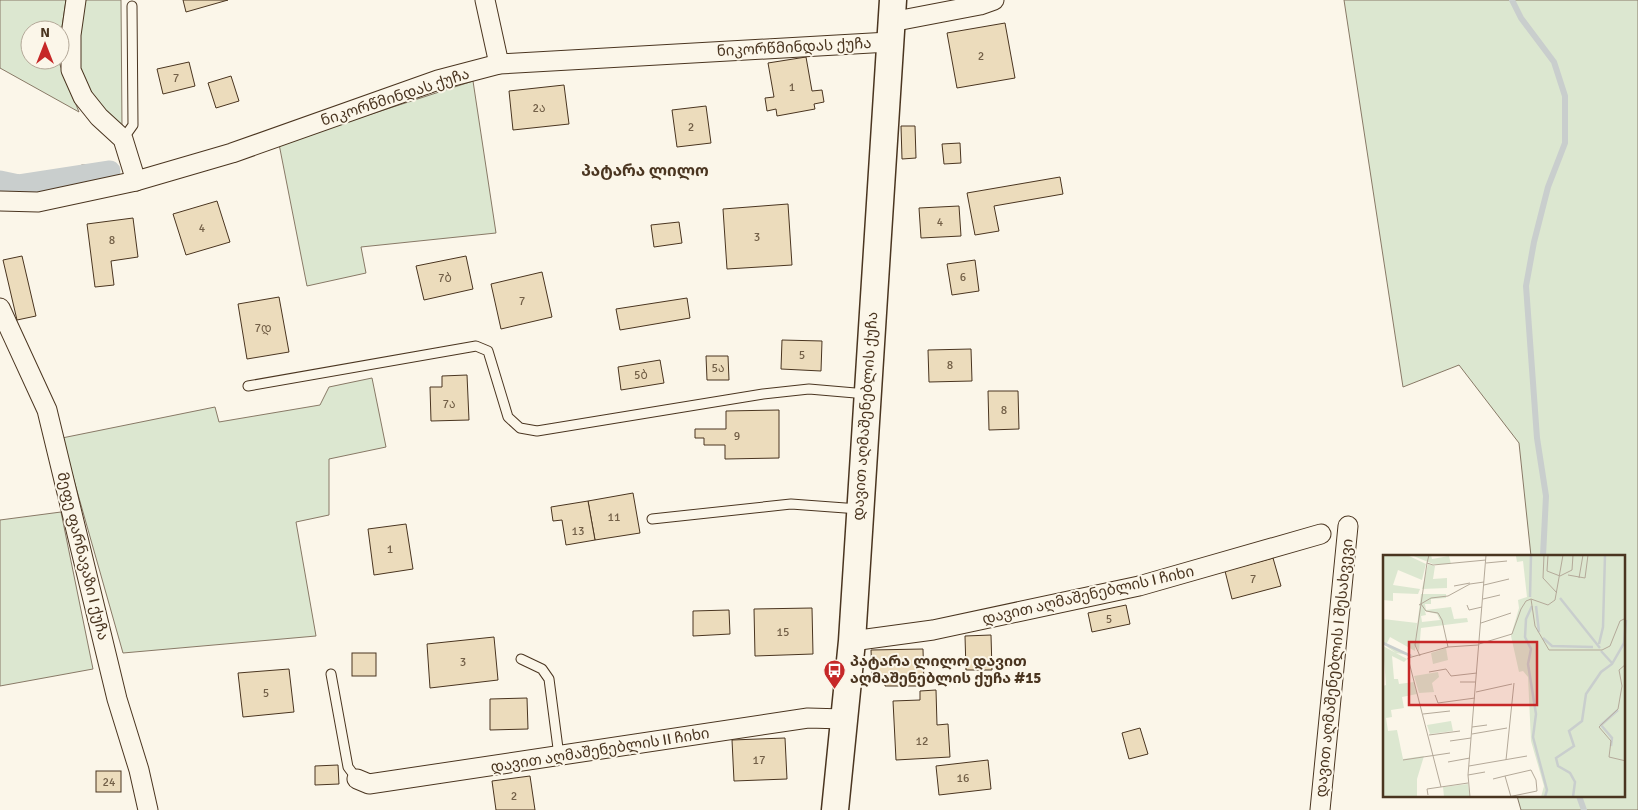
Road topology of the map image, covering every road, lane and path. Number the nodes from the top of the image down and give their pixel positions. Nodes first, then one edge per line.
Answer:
1 (76, 0) edge
2 (485, 0) edge
3 (994, 0) edge
4 (132, 6) dead end
5 (891, 21) edge
6 (500, 64) junction
7 (123, 138) junction
8 (136, 181) junction
9 (0, 201) edge
10 (0, 308) edge
11 (248, 386) dead end
12 (867, 394) junction
13 (859, 509) junction
14 (652, 518) dead end
15 (1348, 526) dead end
16 (1321, 534) dead end
17 (852, 641) junction
18 (521, 659) dead end
19 (331, 674) dead end
20 (844, 719) junction
21 (559, 756) junction
22 (357, 779) joint
23 (148, 810) edge
24 (835, 810) edge
25 (1320, 810) edge

1 - 7 street
2 - 6 street
3 - 5 street, ნიკორწმინდას ქუჩა
4 - 7 lane
5 - 6 street, ნიკორწმინდას ქუჩა
5 - 12 street, დავით აღმაშენებლის ქუჩა
6 - 8 street, ნიკორწმინდას ქუჩა
7 - 8 street
8 - 9 street, ნიკორწმინდას ქუჩა
10 - 23 street, მეფე ფარნავაზი I ქუჩა
11 - 12 lane
12 - 13 street, დავით აღმაშენებლის ქუჩა
13 - 14 lane
13 - 17 street, დავით აღმაშენებლის ქუჩა
15 - 25 street, დავით აღმაშენებლის I შესახვევი
16 - 17 street, დავით აღმაშენებლის I ჩიხი
17 - 20 street, დავით აღმაშენებლის ქუჩა
18 - 21 lane
19 - 22 lane
20 - 21 street, დავით აღმაშენებლის II ჩიხი
20 - 24 street, დავით აღმაშენებლის ქუჩა
21 - 22 street, დავით აღმაშენებლის II ჩიხი

